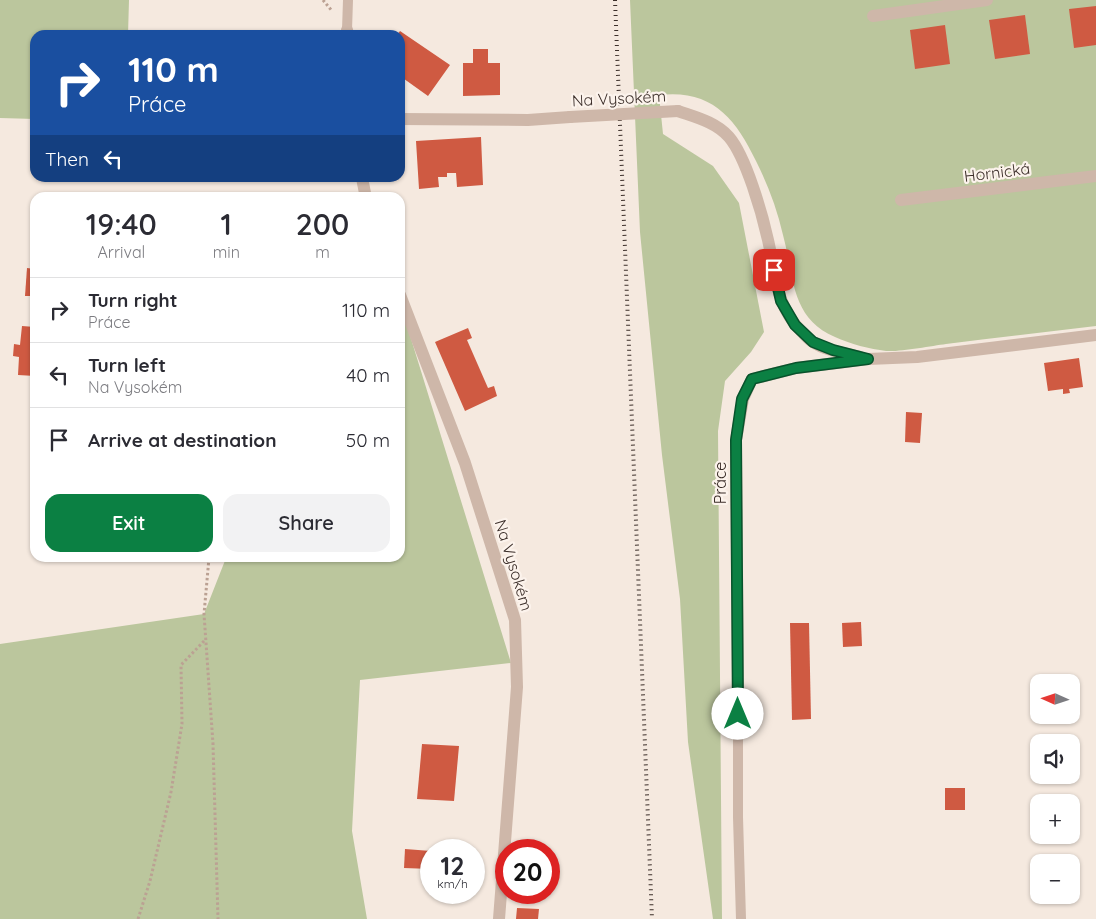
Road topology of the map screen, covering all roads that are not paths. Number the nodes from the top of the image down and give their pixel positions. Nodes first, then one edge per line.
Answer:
1 (348, 0) edge
2 (987, 0) edge
3 (872, 16) dead end
4 (347, 30) edge
5 (405, 119) edge
6 (1096, 176) edge
7 (901, 200) dead end
8 (405, 308) edge
9 (1096, 334) edge
10 (868, 359) junction
11 (738, 697) joint
12 (499, 919) edge
13 (741, 919) edge

1 - 4 lane
2 - 3 street
5 - 10 street, Na Vysokém, bridge
6 - 7 street, Hornická
8 - 12 street, Na Vysokém
9 - 10 street, Práce
10 - 11 street, Práce
11 - 13 lane

